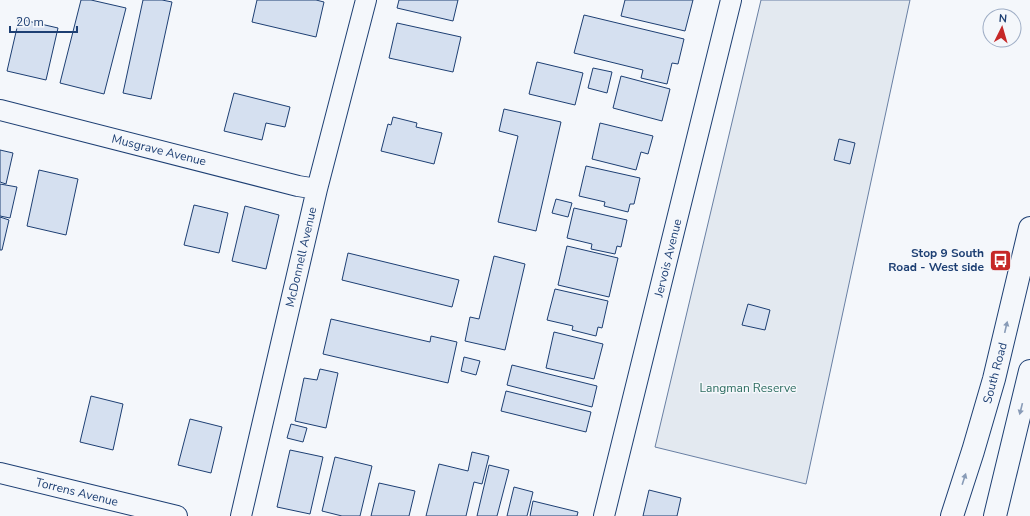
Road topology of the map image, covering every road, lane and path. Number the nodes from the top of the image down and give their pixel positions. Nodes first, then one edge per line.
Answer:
1 (366, 0) edge
2 (731, 0) edge
3 (0, 110) edge
4 (318, 189) junction
5 (1030, 228) edge
6 (1030, 371) edge
7 (0, 473) edge
8 (178, 516) edge
9 (241, 516) edge
10 (604, 516) edge
11 (952, 516) edge
12 (995, 516) edge

1 - 4 street, McDonnell Avenue
2 - 10 street, Jervois Avenue
3 - 4 street, Musgrave Avenue
4 - 9 street, McDonnell Avenue
11 -> 5 highway, South Road
6 -> 12 highway
7 - 8 street, Torrens Avenue

